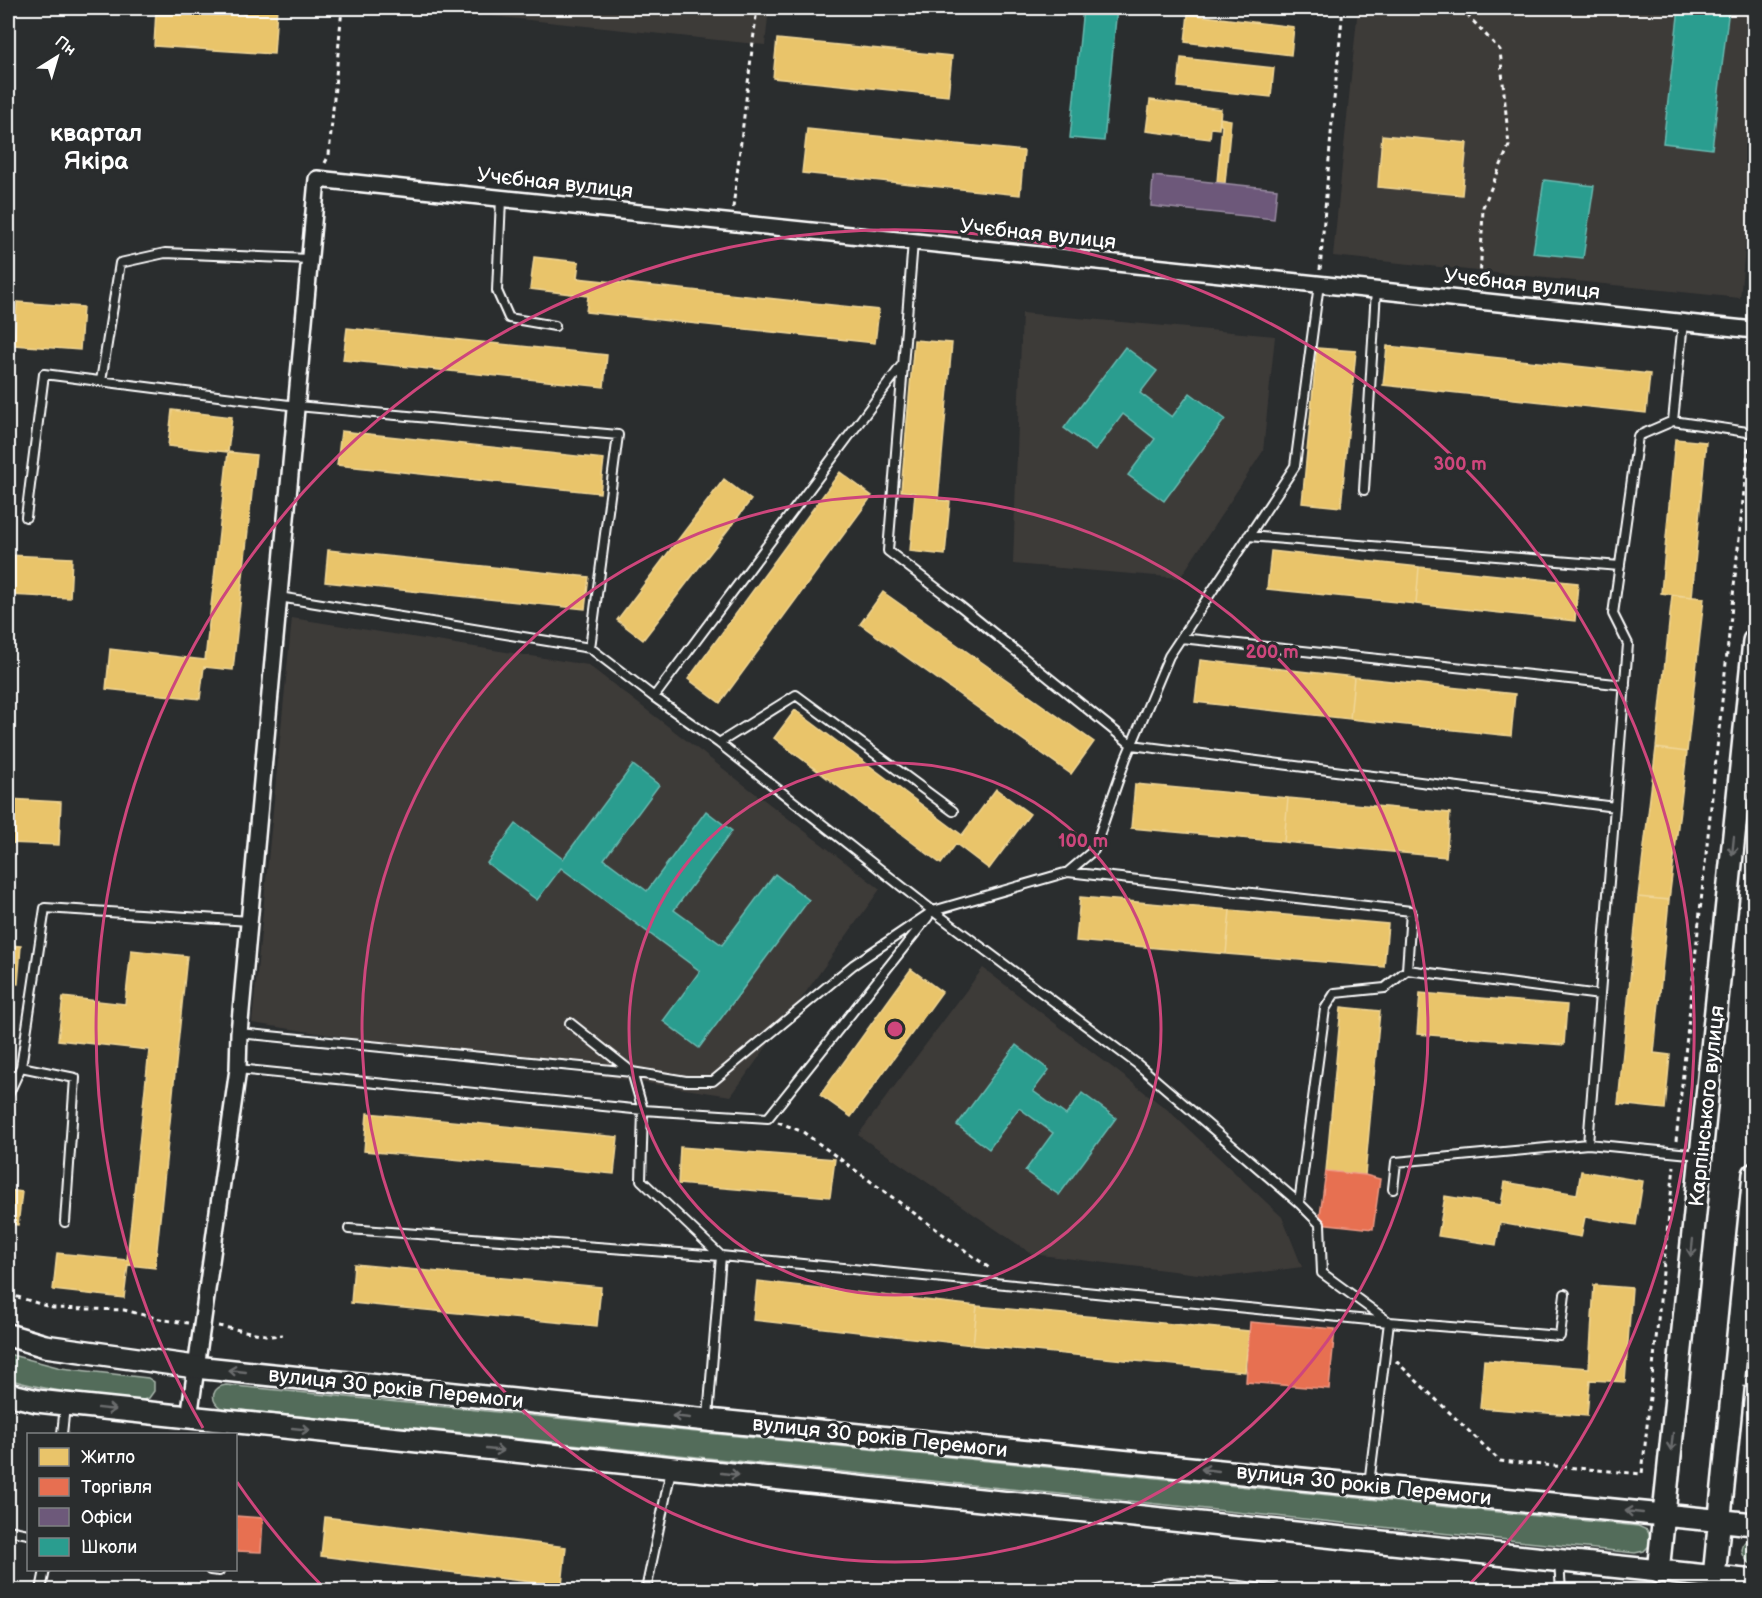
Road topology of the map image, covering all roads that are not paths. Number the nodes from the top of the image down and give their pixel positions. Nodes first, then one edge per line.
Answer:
1 (501, 199) junction
2 (913, 242) junction
3 (310, 260) junction
4 (1319, 284) junction
5 (1376, 290) junction
6 (1683, 322) junction
7 (555, 326) dead end
8 (1755, 330) edge
9 (903, 364) junction
10 (101, 381) junction
11 (297, 406) junction
12 (1673, 421) junction
13 (1752, 432) edge
14 (1364, 490) dead end
15 (26, 517) dead end
16 (1248, 536) junction
17 (1620, 566) junction
18 (279, 597) junction
19 (1181, 638) junction
20 (1755, 641) edge
21 (590, 648) junction
22 (1625, 685) junction
23 (654, 697) junction
24 (719, 743) junction
25 (1132, 745) junction
26 (1615, 807) junction
27 (953, 811) dead end
28 (1068, 872) junction
29 (933, 911) junction
30 (250, 921) junction
31 (1407, 970) junction
32 (1600, 995) junction
33 (570, 1023) dead end
34 (239, 1033) junction
35 (21, 1067) junction
36 (238, 1069) junction
37 (632, 1072) junction
38 (8, 1095) edge
39 (643, 1110) junction
40 (1588, 1144) junction
41 (1702, 1155) junction
42 (1755, 1174) edge
43 (1393, 1189) dead end
44 (1299, 1203) junction
45 (65, 1222) dead end
46 (350, 1229) dead end
47 (721, 1256) junction
48 (1565, 1294) dead end
49 (1389, 1322) junction
50 (8, 1335) edge
51 (195, 1367) junction
52 (1744, 1381) edge
53 (8, 1394) edge
54 (65, 1404) junction
55 (189, 1418) junction
56 (708, 1420) junction
57 (62, 1433) edge
58 (672, 1468) junction
59 (1369, 1485) junction
60 (1664, 1515) junction
61 (1720, 1521) junction
62 (1755, 1524) edge
63 (8, 1530) edge
64 (27, 1534) edge
65 (1558, 1562) junction
66 (45, 1571) edge
67 (1658, 1572) junction
68 (1714, 1577) junction
69 (1755, 1581) edge
70 (41, 1590) edge
71 (646, 1590) edge
72 (1141, 1590) edge
73 (1274, 1590) edge
74 (1561, 1590) edge

1 - 2 street, Учєбная вулиця
1 - 3 street, Учєбная вулиця
1 - 7 lane
2 - 4 street, Учєбная вулиця
2 - 9 lane
3 - 10 lane
3 - 11 street
4 - 5 street, Учєбная вулиця
4 - 16 lane
5 - 6 street, Учєбная вулиця
5 - 14 lane
6 - 8 street, Учєбная вулиця
6 - 12 lane
9 - 23 lane
9 - 25 lane
10 - 11 lane
10 - 15 lane
11 - 18 street
11 - 21 lane
12 - 13 lane
12 - 17 lane
16 - 17 lane
16 - 19 lane
17 - 22 lane
18 - 21 lane
18 - 30 street
19 - 22 lane
19 - 25 lane
20 -> 41 street, Карпінського вулиця
21 - 23 lane
22 - 26 lane
23 - 24 lane
24 - 27 lane
24 - 29 lane
25 - 26 lane
25 - 28 lane
26 - 32 lane
28 - 29 lane
28 - 31 lane
29 - 37 lane
29 - 39 lane
29 - 44 lane
30 - 34 street
30 - 35 lane
31 - 32 lane
31 - 44 lane
32 - 40 lane
33 - 37 lane
34 - 36 street
34 - 37 lane
35 - 38 lane
35 - 45 lane
36 - 39 lane
36 - 51 street
37 - 39 lane
39 - 47 lane
40 - 41 lane
40 - 43 lane
41 -> 60 street, Карпінського вулиця
42 - 52 street
44 - 49 lane
46 - 47 lane
47 - 49 lane
47 - 56 lane
48 - 49 lane
49 - 59 lane
50 - 51 street, вулиця 30 років Перемоги
51 - 55 street
56 -> 51 street, вулиця 30 років Перемоги
52 - 61 street
53 - 54 street
54 -> 55 street
54 - 57 lane
55 -> 58 street
59 -> 56 street, вулиця 30 років Перемоги
58 -> 65 street
58 - 71 lane
60 -> 59 street, вулиця 30 років Перемоги
60 - 61 street, вулиця 30 років Перемоги
60 - 67 street, Карпінського вулиця
61 - 62 street, вулиця 30 років Перемоги
61 - 68 street
63 - 64 lane
65 - 67 street
65 - 74 lane
66 - 70 lane
67 - 68 street
68 - 69 street
72 - 73 lane

